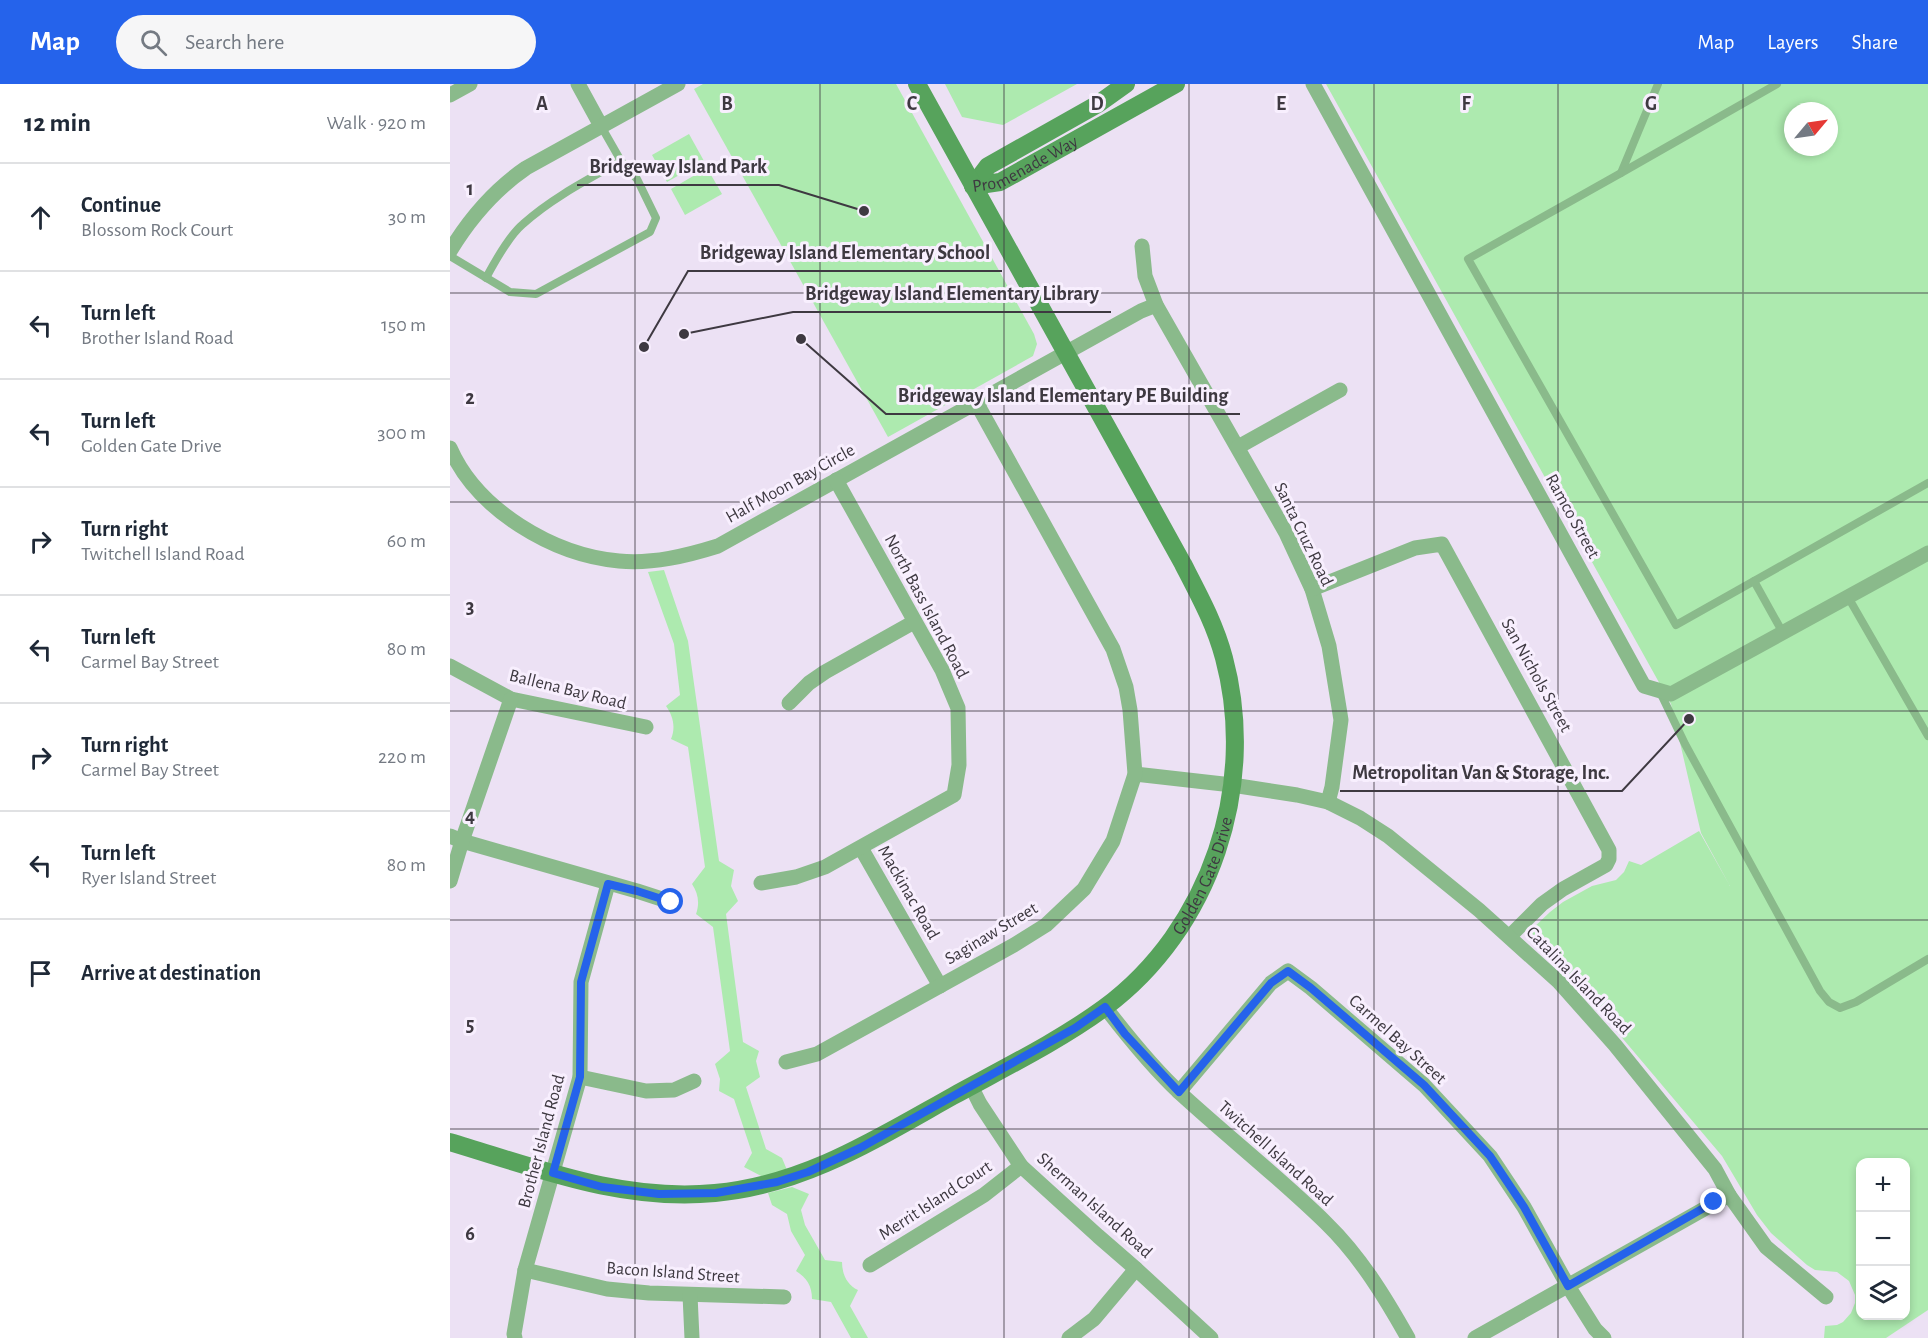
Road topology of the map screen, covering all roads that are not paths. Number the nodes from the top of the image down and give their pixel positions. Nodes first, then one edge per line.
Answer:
1 (470, 84) edge
2 (578, 84) edge
3 (678, 84) edge
4 (917, 84) edge
5 (1126, 84) edge
6 (1176, 84) edge
7 (1313, 84) edge
8 (1658, 84) edge
9 (1777, 84) edge
10 (450, 95) edge
11 (601, 126) junction
12 (621, 161) junction
13 (1621, 173) junction
14 (973, 186) junction
15 (1142, 246) dead end
16 (450, 251) edge
17 (450, 256) edge
18 (486, 278) junction
19 (1156, 305) junction
20 (1066, 353) junction
21 (1340, 390) dead end
22 (976, 402) junction
23 (1238, 447) junction
24 (451, 451) edge
25 (836, 480) junction
26 (1928, 483) edge
27 (1928, 553) edge
28 (1754, 581) junction
29 (1312, 589) junction
30 (1848, 597) junction
31 (914, 622) junction
32 (1783, 633) junction
33 (450, 666) edge
34 (1660, 691) junction
35 (511, 699) junction
36 (789, 703) dead end
37 (646, 727) dead end
38 (1928, 736) edge
39 (1135, 774) junction
40 (1232, 785) junction
41 (1328, 802) junction
42 (456, 839) edge
43 (861, 848) junction
44 (450, 881) edge
45 (761, 883) dead end
46 (608, 884) junction
47 (671, 902) dead end
48 (1510, 936) junction
49 (1928, 959) edge
50 (940, 986) junction
51 (1105, 1007) junction
52 (786, 1062) dead end
53 (580, 1077) junction
54 (694, 1082) dead end
55 (970, 1086) junction
56 (1179, 1092) junction
57 (450, 1142) edge
58 (1021, 1166) junction
59 (553, 1173) junction
60 (1729, 1195) junction
61 (870, 1265) dead end
62 (1136, 1269) junction
63 (525, 1270) junction
64 (1568, 1286) junction
65 (690, 1294) junction
66 (784, 1297) dead end
67 (1827, 1297) dead end
68 (515, 1338) edge
69 (692, 1338) edge
70 (1069, 1338) edge
71 (1211, 1338) edge
72 (1408, 1338) edge
73 (1475, 1338) edge
74 (1604, 1338) edge

1 - 10 street
2 - 11 street
3 - 11 street
4 - 14 street, Golden Gate Drive
5 - 14 street, Promenade Way
6 - 14 street, Promenade Way
7 - 34 street, Ramco Street
8 - 13 lane
9 - 13 lane
11 - 12 lane
11 - 16 street
12 - 18 lane
12 - 18 lane
13 - 28 lane
14 - 20 street, Golden Gate Drive
15 - 19 street, Santa Cruz Road
17 - 18 lane
19 - 20 street, Half Moon Bay Circle
19 - 23 street, Santa Cruz Road
20 - 22 street, Half Moon Bay Circle
20 - 40 street, Golden Gate Drive
21 - 23 street
22 - 25 street, Half Moon Bay Circle
22 - 39 street, Saginaw Street
23 - 29 street, Santa Cruz Road
24 - 25 street, Half Moon Bay Circle
25 - 31 street, North Bass Island Road
26 - 28 lane
27 - 30 street
28 - 32 lane
29 - 41 street, Santa Cruz Road
29 - 48 street, San Nichols Street
30 - 32 street
30 - 38 lane
31 - 36 street
31 - 43 street, North Bass Island Road
32 - 34 street
33 - 35 street, Ballena Bay Road
34 - 49 lane
35 - 37 street, Ballena Bay Road
35 - 42 street
39 - 40 street, Catalina Island Road
39 - 50 street, Saginaw Street
40 - 41 street, Catalina Island Road
40 - 51 street, Golden Gate Drive
41 - 48 street, Catalina Island Road
42 - 44 street
42 - 46 street
43 - 45 street
43 - 50 street, Mackinac Road
46 - 47 street
46 - 53 street, Brother Island Road
48 - 60 street, Catalina Island Road
50 - 52 street, Saginaw Street
51 - 55 street, Golden Gate Drive
51 - 56 street, Twitchell Island Road
53 - 54 street
53 - 59 street, Brother Island Road
55 - 58 street, Sherman Island Road
55 - 59 street, Golden Gate Drive
56 - 64 street, Carmel Bay Street
56 - 72 street, Twitchell Island Road
57 - 59 street, Golden Gate Drive
58 - 61 street, Merrit Island Court
58 - 62 street, Sherman Island Road
59 - 63 street, Brother Island Road
60 - 64 street
60 - 67 street, Catalina Island Road
62 - 70 street
62 - 71 street, Sherman Island Road
63 - 65 street, Bacon Island Street
63 - 68 street, Brother Island Road
64 - 73 street
64 - 74 street, Carmel Bay Street
65 - 66 street, Bacon Island Street
65 - 69 street

